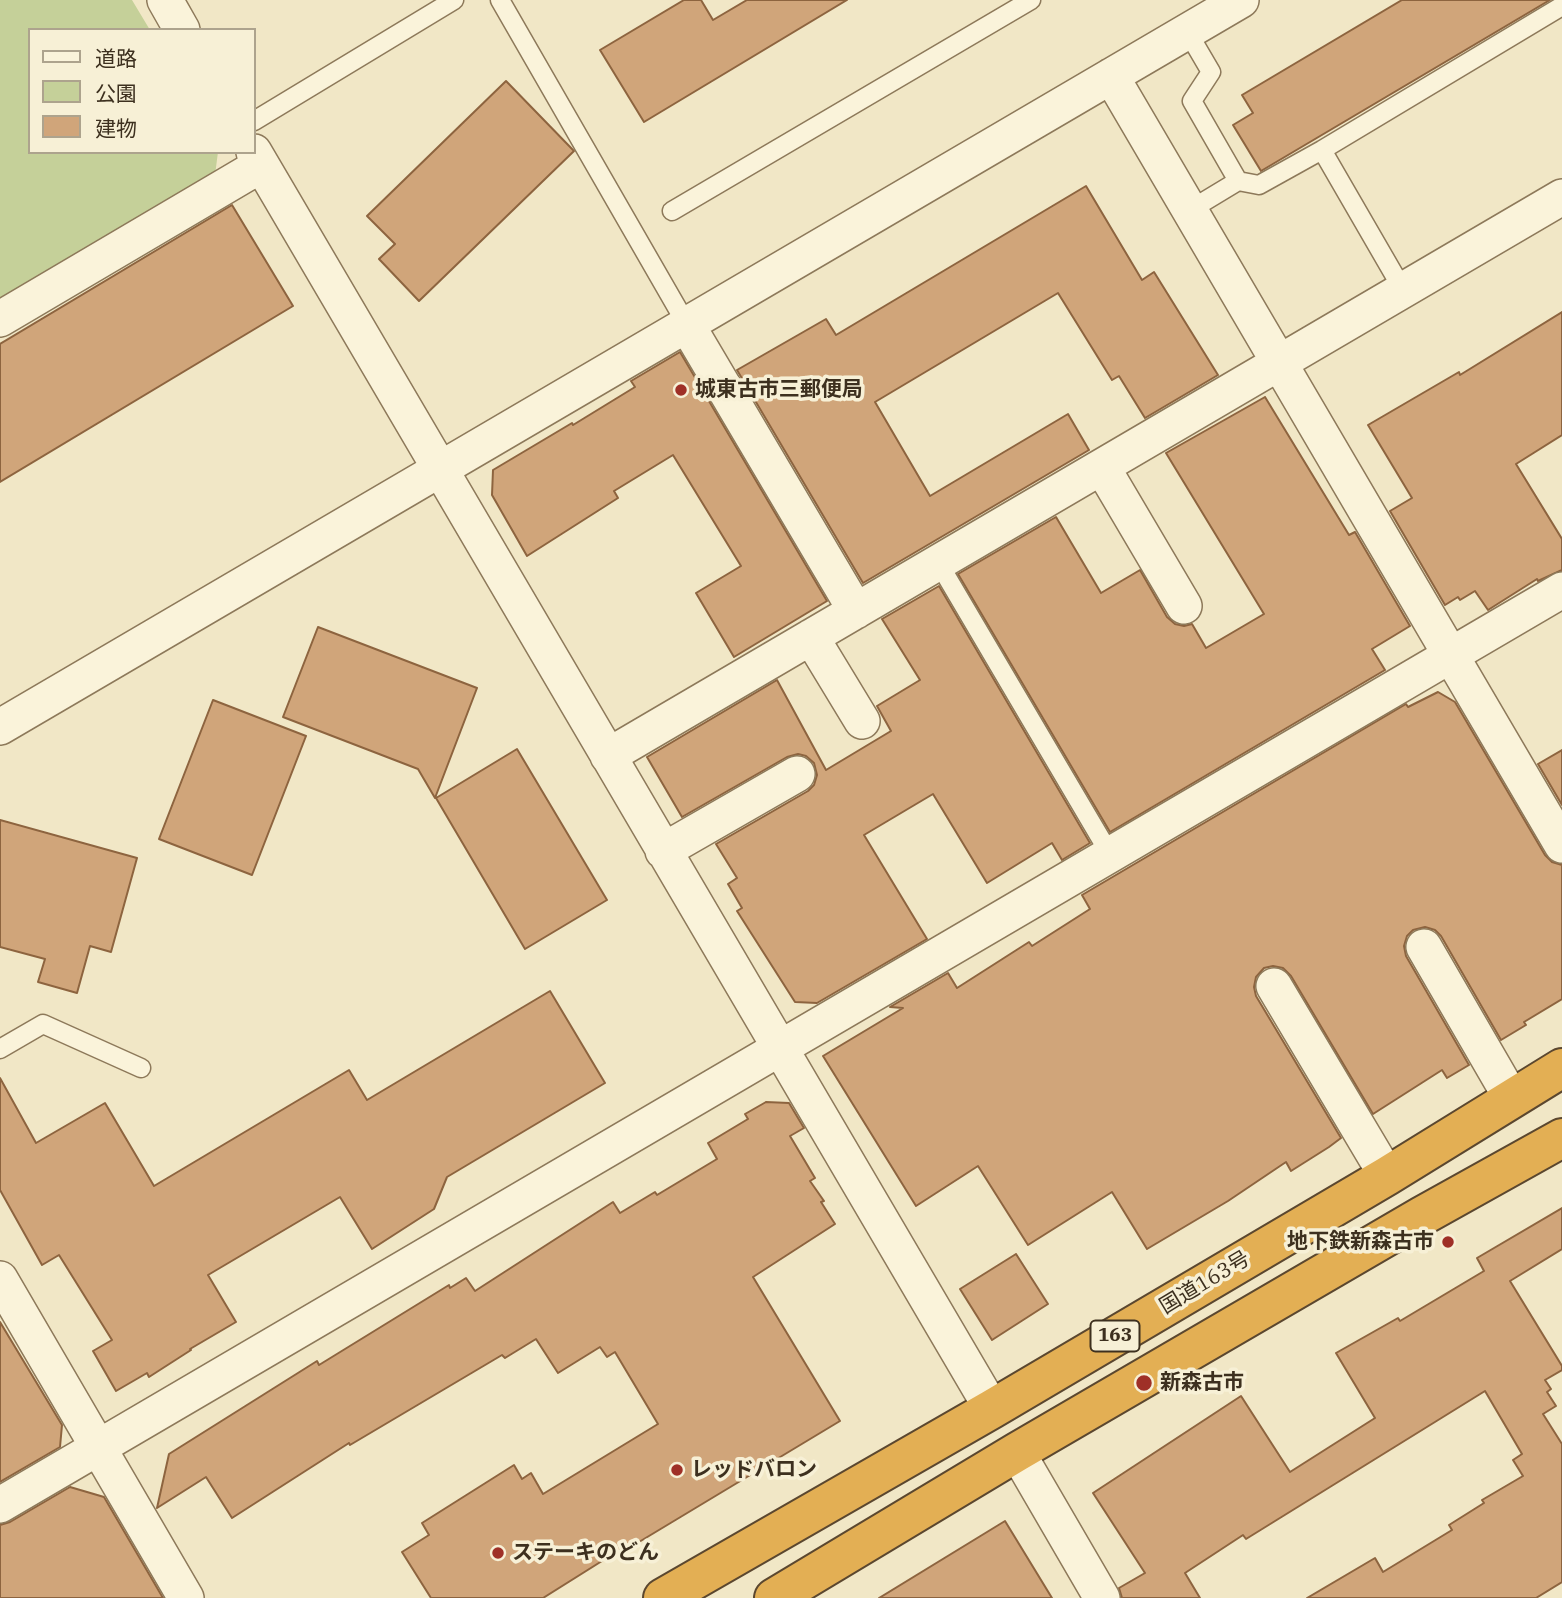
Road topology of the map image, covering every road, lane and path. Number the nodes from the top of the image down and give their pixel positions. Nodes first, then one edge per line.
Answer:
1 (165, 0) edge
2 (454, 0) edge
3 (500, 0) edge
4 (1031, 0) edge
5 (1241, 0) edge
6 (1562, 6) edge
7 (181, 28) edge
8 (1187, 31) junction
9 (1111, 76) junction
10 (256, 120) edge
11 (1322, 150) junction
12 (258, 159) edge
13 (1238, 181) junction
14 (1562, 197) edge
15 (1190, 210) junction
16 (672, 211) dead end
17 (1403, 290) junction
18 (0, 318) edge
19 (687, 325) junction
20 (1279, 362) junction
21 (1102, 467) junction
22 (440, 470) junction
23 (937, 562) junction
24 (1562, 590) edge
25 (1184, 606) dead end
26 (856, 611) junction
27 (811, 637) junction
28 (1451, 656) junction
29 (862, 721) dead end
30 (0, 727) edge
31 (608, 756) junction
32 (797, 774) dead end
33 (1562, 845) edge
34 (663, 851) junction
35 (1111, 856) junction
36 (1424, 947) dead end
37 (1274, 986) dead end
38 (779, 1048) junction
39 (0, 1049) edge
40 (141, 1068) dead end
41 (1562, 1068) edge
42 (1512, 1099) junction
43 (1562, 1138) edge
44 (1387, 1176) junction
45 (0, 1279) edge
46 (992, 1409) junction
47 (98, 1447) junction
48 (1017, 1452) junction
49 (0, 1505) edge
50 (186, 1598) edge
51 (663, 1598) edge
52 (774, 1598) edge
53 (1102, 1598) edge

1 - 7 street
2 - 10 lane
3 - 19 lane
4 - 16 lane
5 - 8 street
6 - 11 lane
8 - 9 street
8 - 13 lane
9 - 15 street
9 - 19 street
11 - 13 lane
11 - 17 lane
12 - 18 street
12 - 22 street
13 - 15 lane
14 - 17 street
15 - 20 street
17 - 20 street
19 - 22 street
19 - 26 street
20 - 21 street
20 - 28 street
21 - 23 street
21 - 25 street
22 - 30 street
22 - 31 street
23 - 26 street
23 - 35 lane
24 - 28 street
26 - 27 street
27 - 29 street
27 - 31 street
28 - 33 street
28 - 35 street
31 - 34 street
32 - 34 street
34 - 38 street
35 - 38 street
36 - 42 street
37 - 44 street
38 - 46 street
38 - 47 street
39 - 40 lane
41 - 42 highway, 国道163号 / 163
42 - 44 highway, 国道163号 / 163
43 - 48 highway, 163
44 - 46 highway, 国道163号 / 163
45 - 47 street
46 - 51 highway, 国道163号 / 163
47 - 49 street
47 - 50 street
48 - 52 highway, 163
48 - 53 street

